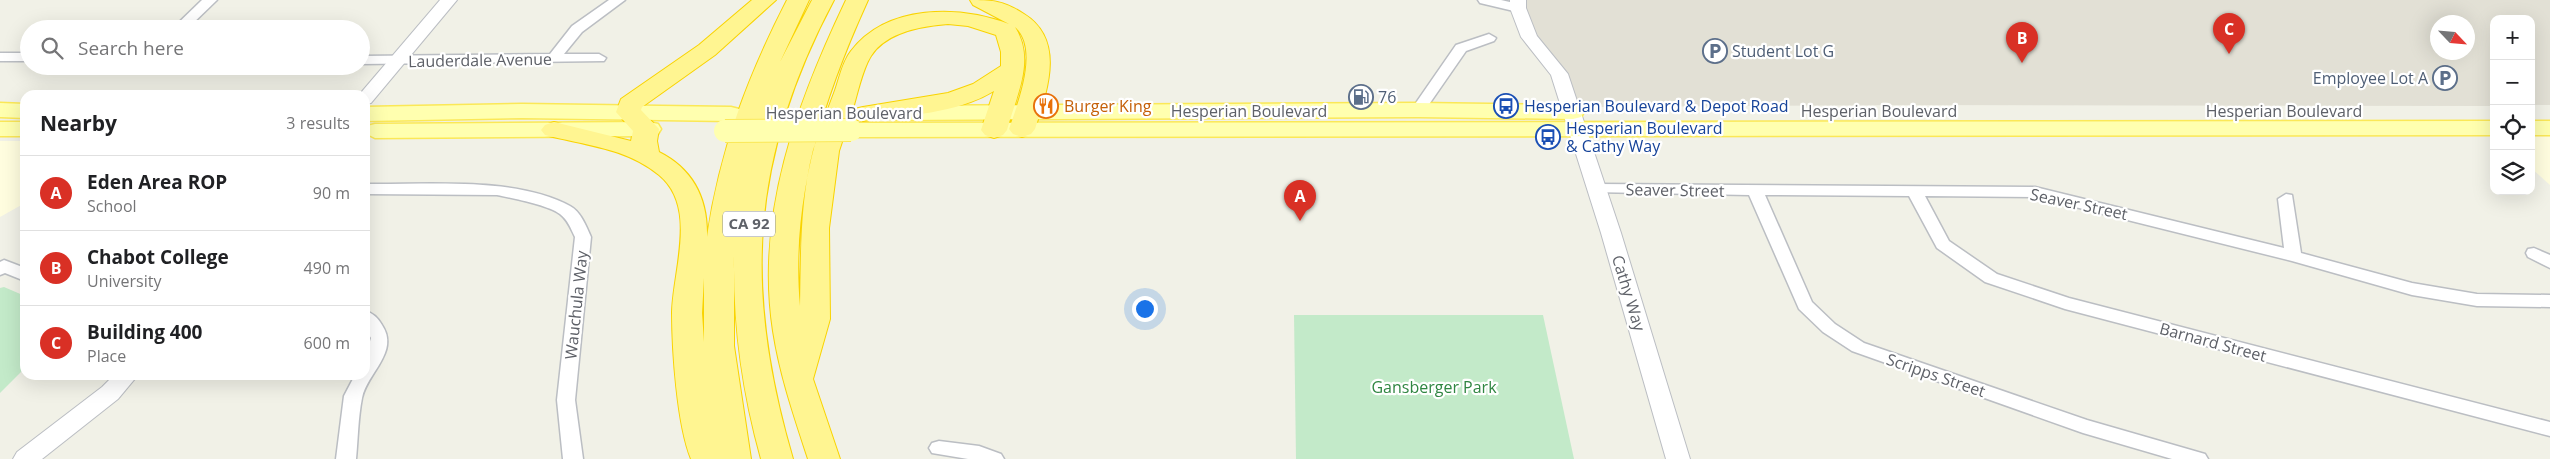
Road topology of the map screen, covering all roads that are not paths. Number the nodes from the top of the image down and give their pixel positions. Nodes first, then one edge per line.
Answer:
1 (210, 0) edge
2 (449, 0) edge
3 (618, 0) edge
4 (765, 0) edge
5 (798, 0) edge
6 (823, 0) edge
7 (857, 0) edge
8 (981, 0) edge
9 (1485, 0) edge
10 (1518, 4) edge
11 (189, 20) edge
12 (1489, 38) dead end
13 (0, 58) edge
14 (20, 58) edge
15 (554, 58) junction
16 (599, 58) dead end
17 (370, 60) edge
18 (396, 61) junction
19 (1013, 68) junction
20 (370, 93) edge
21 (0, 110) edge
22 (1418, 110) junction
23 (20, 111) edge
24 (2490, 111) edge
25 (2535, 111) edge
26 (2550, 111) edge
27 (628, 112) junction
28 (370, 114) edge
29 (856, 119) junction
30 (996, 120) junction
31 (1025, 120) junction
32 (1574, 120) junction
33 (728, 122) junction
34 (2490, 128) edge
35 (2535, 128) edge
36 (2550, 128) edge
37 (0, 129) edge
38 (20, 129) edge
39 (554, 130) joint
40 (370, 131) edge
41 (646, 143) junction
42 (370, 189) edge
43 (1597, 189) junction
44 (1755, 191) junction
45 (1915, 192) junction
46 (2286, 199) dead end
47 (2534, 253) dead end
48 (2293, 256) junction
49 (2550, 262) edge
50 (2, 267) edge
51 (20, 273) edge
52 (2550, 301) edge
53 (370, 322) edge
54 (370, 364) edge
55 (798, 379) junction
56 (122, 380) edge
57 (362, 380) edge
58 (2550, 429) edge
59 (939, 448) dead end
60 (25, 459) edge
61 (346, 459) edge
62 (573, 459) edge
63 (706, 459) edge
64 (735, 459) edge
65 (777, 459) edge
66 (824, 459) edge
67 (994, 459) edge
68 (1678, 459) edge
69 (2198, 459) edge

1 - 11 street
2 - 18 street
3 - 15 street
4 - 27 highway
5 - 64 highway
6 - 65 highway, CA 92
7 - 55 highway, CA 92
8 - 31 highway
9 - 10 street
10 - 32 street, Cathy Way
12 - 22 street
13 - 14 street
15 - 16 street, Lauderdale Avenue
15 - 18 street, Lauderdale Avenue
17 - 18 street, Lauderdale Avenue
18 - 20 street
19 - 29 highway
19 - 30 highway
19 - 55 highway
21 - 23 main road
22 - 31 main road, Hesperian Boulevard
22 - 32 main road, Hesperian Boulevard
24 - 32 main road, Hesperian Boulevard
25 - 26 main road
27 - 28 main road, Hesperian Boulevard
27 - 33 main road, Hesperian Boulevard
27 - 41 highway
29 - 30 main road, Hesperian Boulevard
29 - 33 main road, Hesperian Boulevard, bridge
30 - 31 main road, Hesperian Boulevard
31 - 32 main road, Hesperian Boulevard
32 - 34 main road, Hesperian Boulevard
32 - 43 street, Cathy Way
33 - 41 main road, Hesperian Boulevard
35 - 36 main road
37 - 38 main road
39 - 40 main road
39 - 41 highway
41 - 63 highway
42 - 62 street, Wauchula Way
43 - 44 street, Seaver Street
43 - 68 street, Cathy Way
44 - 45 street, Seaver Street
44 - 69 street, Scripps Street
45 - 48 street, Seaver Street
45 - 58 street, Barnard Street
46 - 48 street
47 - 49 street
48 - 52 street, Seaver Street
50 - 51 street
53 - 54 street
55 - 66 highway, CA 92
56 - 60 street
57 - 61 street
59 - 67 street

